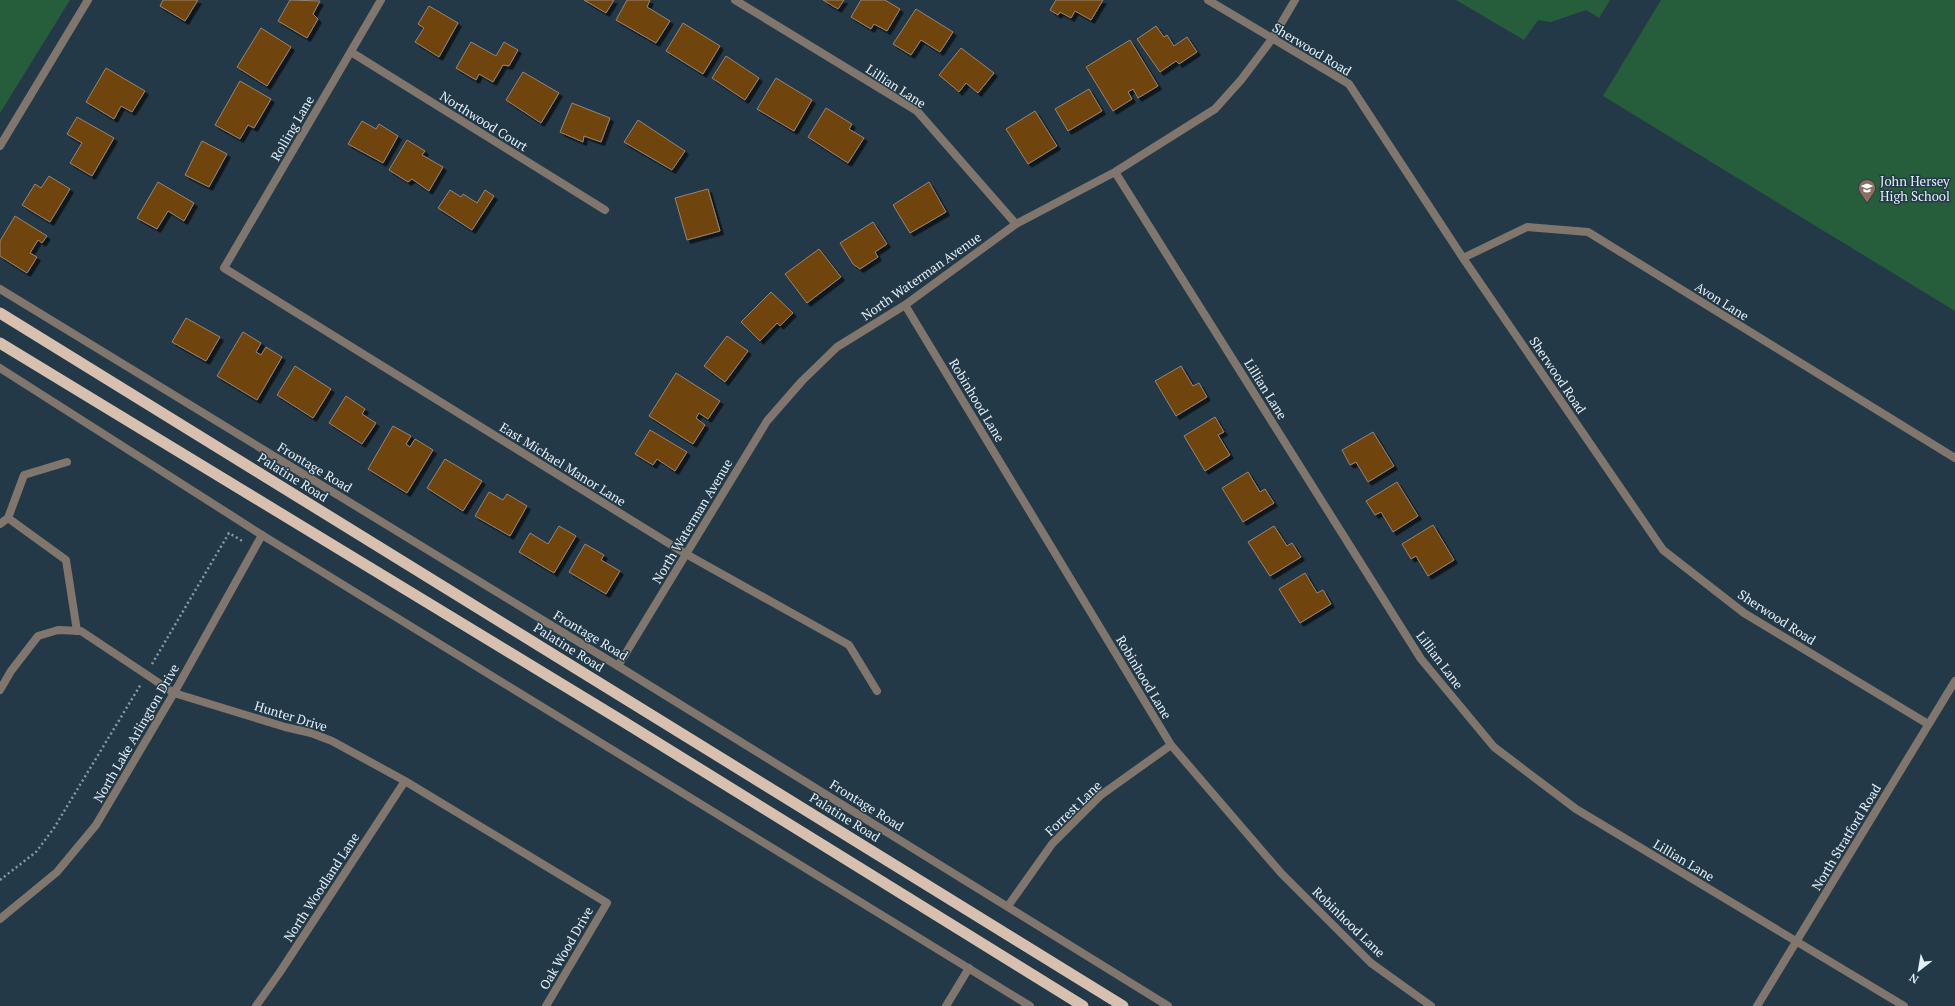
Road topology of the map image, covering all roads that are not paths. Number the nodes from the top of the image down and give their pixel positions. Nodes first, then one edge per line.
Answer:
1 (88, 0) edge
2 (381, 0) edge
3 (735, 0) edge
4 (1208, 0) edge
5 (1295, 0) edge
6 (1272, 39) junction
7 (350, 52) junction
8 (0, 146) edge
9 (1115, 172) junction
10 (605, 210) dead end
11 (1016, 224) junction
12 (1463, 258) junction
13 (224, 268) joint
14 (0, 289) edge
15 (905, 305) junction
16 (0, 312) edge
17 (0, 343) edge
18 (0, 368) edge
19 (1955, 458) edge
20 (67, 462) dead end
21 (8, 518) junction
22 (0, 524) edge
23 (262, 535) junction
24 (686, 554) junction
25 (77, 631) junction
26 (618, 666) junction
27 (1955, 681) edge
28 (0, 690) edge
29 (877, 691) dead end
30 (174, 693) junction
31 (1928, 724) junction
32 (1171, 745) junction
33 (404, 781) junction
34 (607, 903) joint
35 (1008, 906) junction
36 (0, 919) edge
37 (1797, 942) junction
38 (969, 968) junction
39 (256, 1006) edge
40 (546, 1006) edge
41 (946, 1006) edge
42 (1030, 1006) edge
43 (1083, 1006) edge
44 (1123, 1006) edge
45 (1168, 1006) edge
46 (1431, 1006) edge
47 (1757, 1006) edge
48 (1904, 1006) edge

1 - 8 street
2 - 7 street, Rolling Lane
3 - 11 street, Lillian Lane
4 - 6 street, Sherwood Road
5 - 6 street, North Waterman Avenue
6 - 9 street, North Waterman Avenue
6 - 12 street, Sherwood Road
7 - 10 street, Northwood Court
7 - 13 street, Rolling Lane
9 - 11 street, North Waterman Avenue
9 - 37 street, Lillian Lane
11 - 15 street, North Waterman Avenue
12 - 19 street, Avon Lane
12 - 31 street, Sherwood Road
13 - 24 street, East Michael Manor Lane
14 - 26 street, Frontage Road
15 - 24 street, North Waterman Avenue
15 - 32 street, Robinhood Lane
16 - 44 highway, Palatine Road
17 - 43 highway
18 - 23 street
20 - 21 street
21 - 22 street
21 - 25 street
23 - 30 street, North Lake Arlington Drive
23 - 38 street
24 - 26 street, North Waterman Avenue
24 - 29 street, East Michael Manor Lane
25 - 28 street, Hunter Drive
25 - 30 street, Hunter Drive
26 - 35 street, Frontage Road
27 - 31 street, North Stratford Road
30 - 33 street, Hunter Drive
30 - 36 street, North Lake Arlington Drive
31 - 37 street, North Stratford Road
32 - 35 street, Forrest Lane
32 - 46 street, Robinhood Lane
33 - 34 street, Hunter Drive
33 - 39 street, North Woodland Lane
34 - 40 street, Oak Wood Drive
35 - 45 street, Frontage Road
37 - 47 street, North Stratford Road
37 - 48 street, Lillian Lane
38 - 41 street
38 - 42 street

